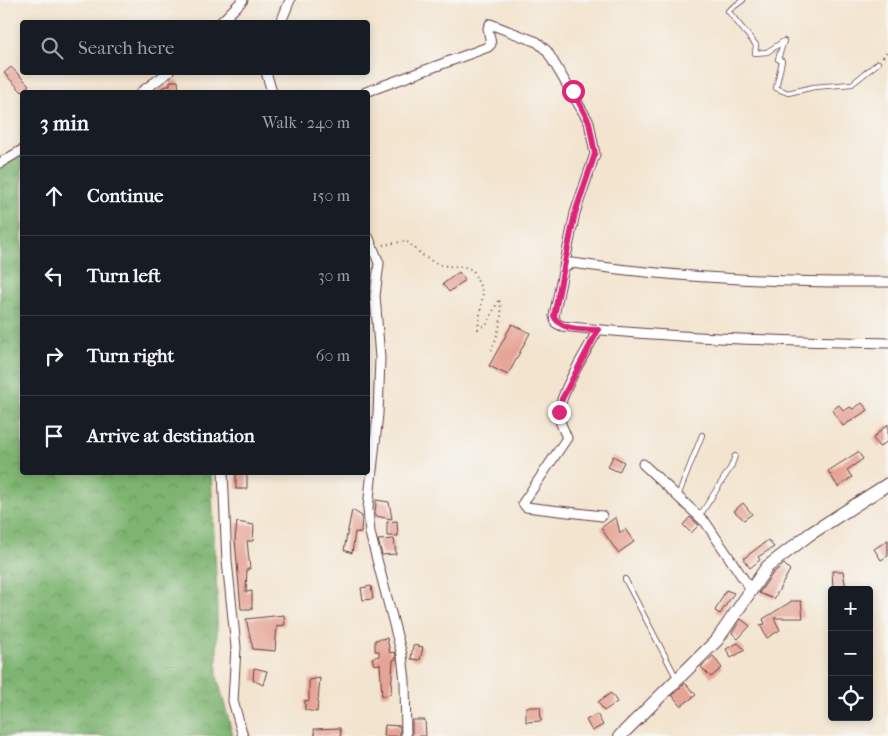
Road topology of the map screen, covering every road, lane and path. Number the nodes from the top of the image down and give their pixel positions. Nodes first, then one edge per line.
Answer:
1 (243, 0) edge
2 (290, 0) edge
3 (743, 0) edge
4 (223, 20) edge
5 (282, 20) edge
6 (878, 64) dead end
7 (165, 75) edge
8 (267, 75) edge
9 (144, 90) edge
10 (271, 90) edge
11 (370, 90) edge
12 (20, 151) edge
13 (0, 163) edge
14 (370, 240) edge
15 (373, 246) junction
16 (566, 266) junction
17 (888, 282) edge
18 (598, 330) junction
19 (888, 343) edge
20 (491, 352) dead end
21 (702, 434) dead end
22 (735, 456) dead end
23 (644, 464) dead end
24 (223, 475) edge
25 (888, 484) edge
26 (677, 497) junction
27 (602, 516) dead end
28 (700, 517) junction
29 (625, 579) dead end
30 (751, 590) junction
31 (677, 680) junction
32 (242, 736) edge
33 (406, 736) edge
34 (620, 736) edge

1 - 4 street
2 - 5 street
3 - 6 lane
7 - 9 street
8 - 10 street
11 - 16 street
12 - 13 street
14 - 15 street
15 - 20 path
15 - 33 street
16 - 17 street
16 - 18 street
18 - 19 street
18 - 27 street
21 - 26 lane
22 - 28 lane
23 - 26 street
24 - 32 street
25 - 30 street
26 - 28 street
28 - 30 street
29 - 31 lane
30 - 31 street
31 - 34 street

